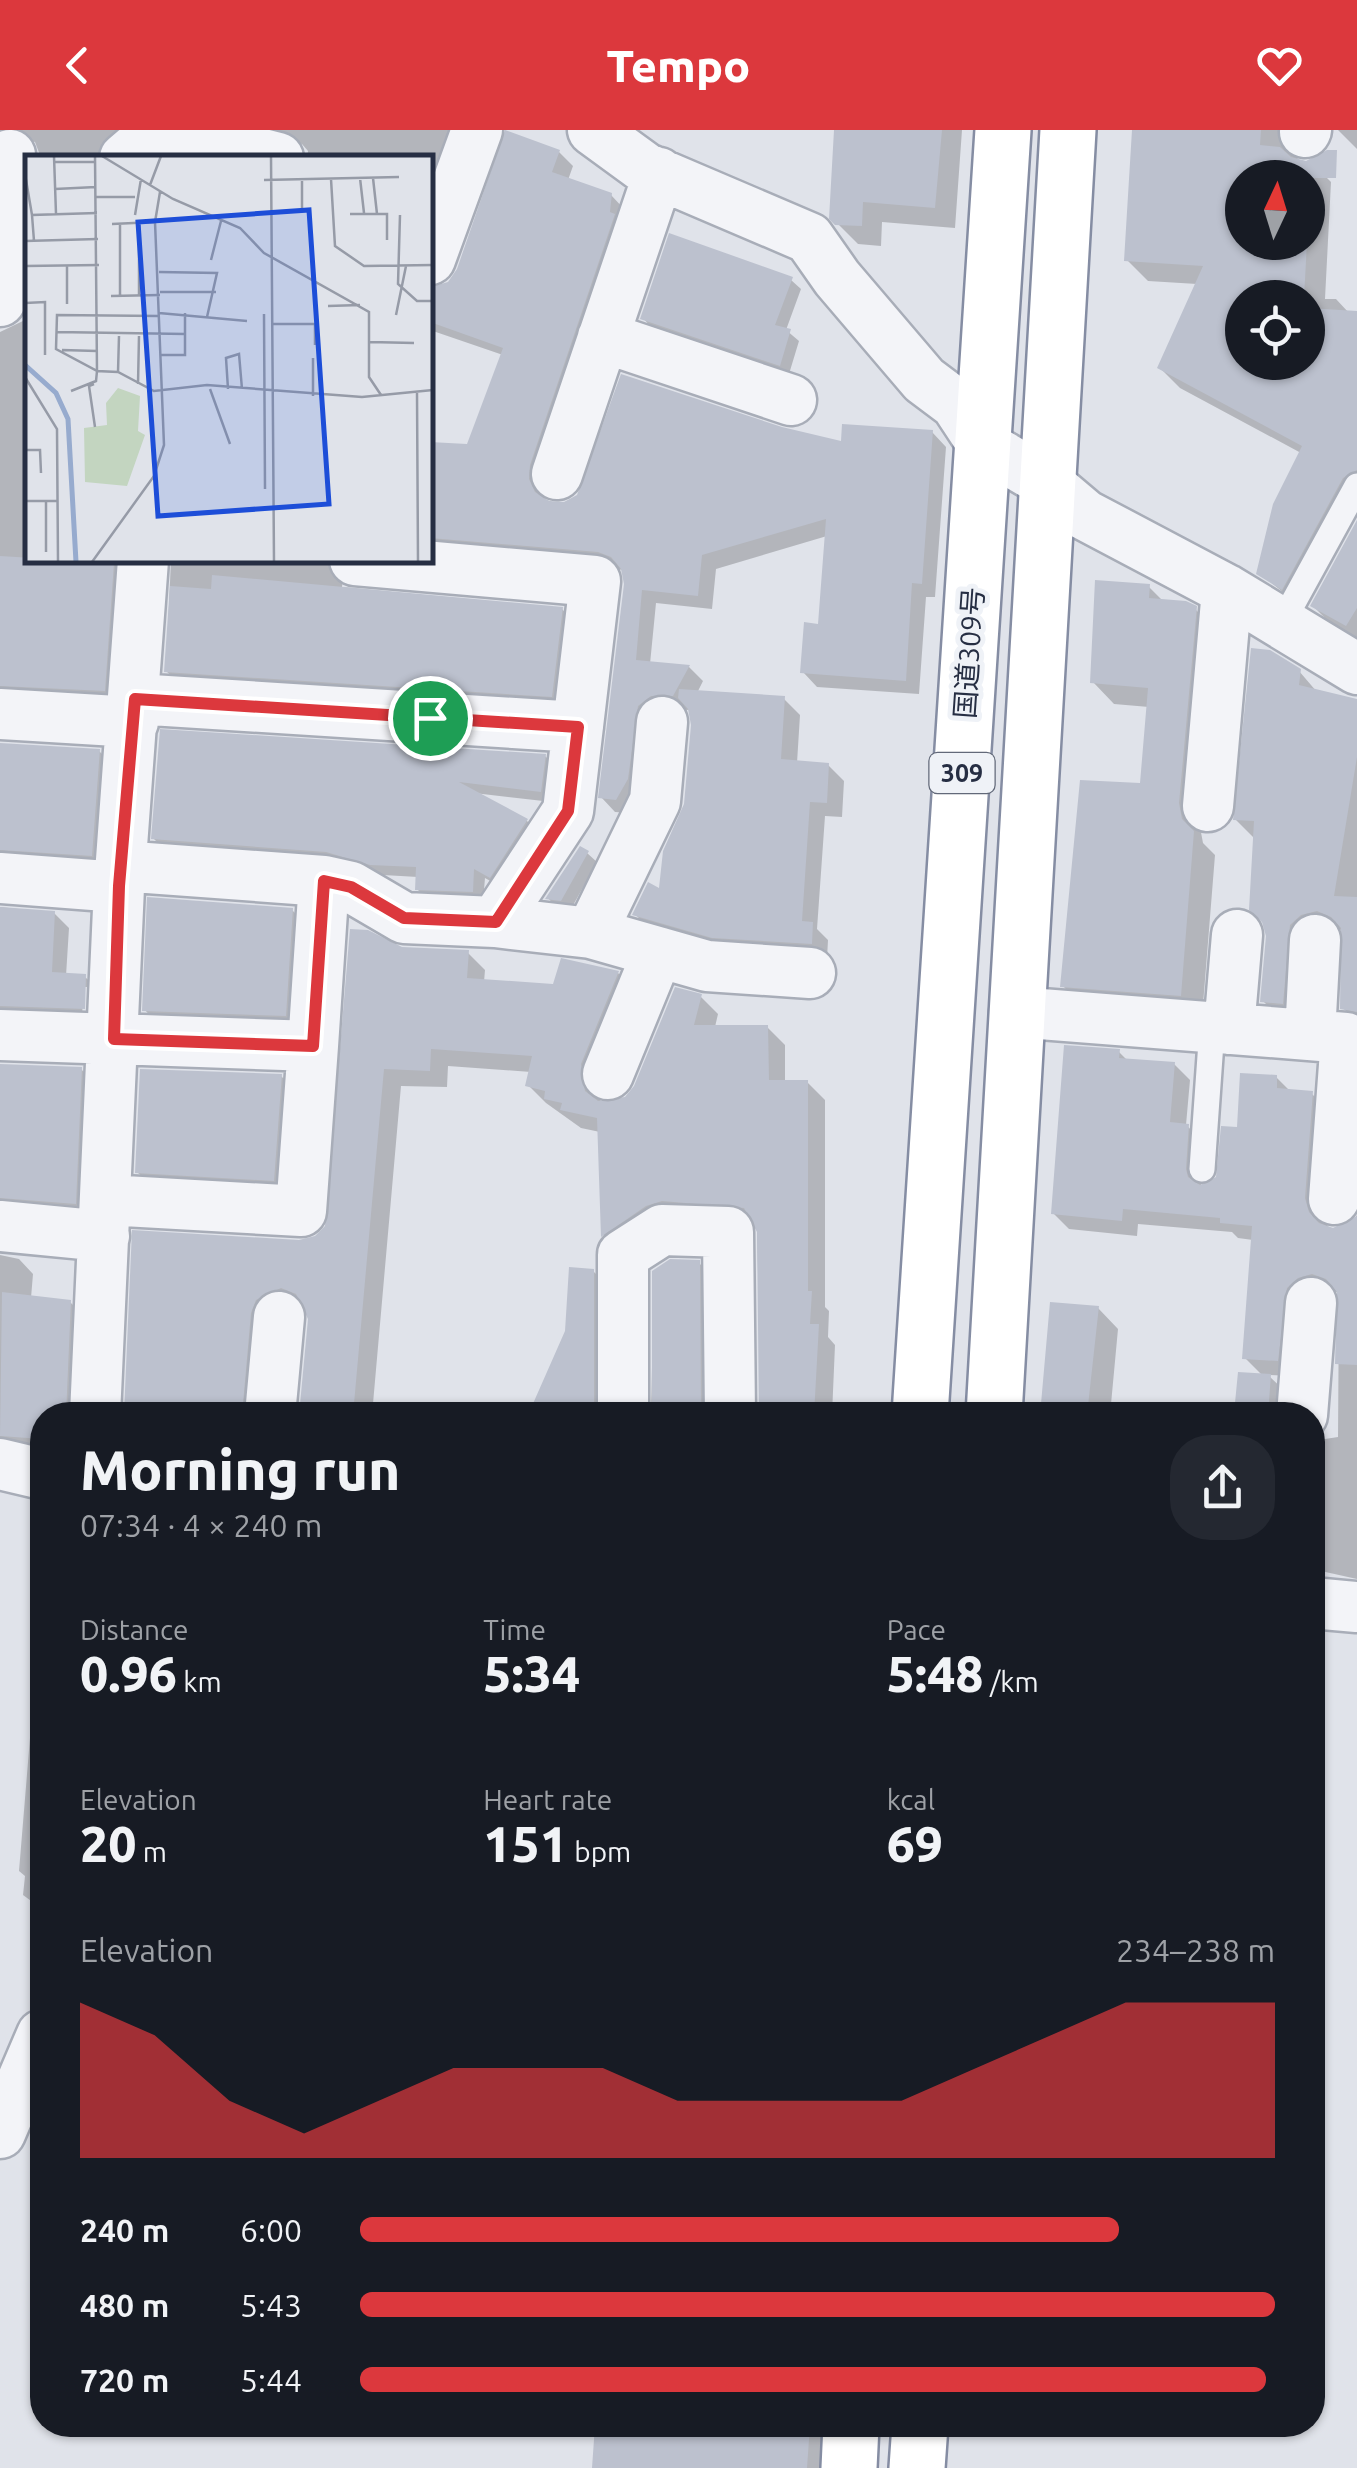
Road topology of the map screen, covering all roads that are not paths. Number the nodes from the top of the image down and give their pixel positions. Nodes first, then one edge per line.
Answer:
1 (477, 130) edge
2 (593, 130) edge
3 (1003, 130) edge
4 (1068, 130) edge
5 (144, 144) edge
6 (249, 155) edge
7 (16, 156) edge
8 (659, 173) junction
9 (432, 254) edge
10 (0, 302) edge
11 (603, 336) junction
12 (790, 400) dead end
13 (983, 445) junction
14 (557, 474) dead end
15 (1046, 482) junction
16 (1357, 486) edge
17 (144, 562) edge
18 (378, 562) edge
19 (1226, 590) junction
20 (1282, 623) junction
21 (1357, 669) edge
22 (134, 710) junction
23 (0, 714) edge
24 (662, 722) dead end
25 (578, 727) junction
26 (1208, 806) dead end
27 (120, 876) junction
28 (0, 878) edge
29 (324, 881) junction
30 (496, 922) junction
31 (591, 933) junction
32 (1237, 936) dead end
33 (1315, 940) dead end
34 (658, 952) junction
35 (810, 973) dead end
36 (1015, 1012) junction
37 (1220, 1028) junction
38 (1310, 1035) junction
39 (0, 1036) edge
40 (114, 1039) junction
41 (313, 1046) junction
42 (608, 1074) dead end
43 (1202, 1169) dead end
44 (1334, 1199) dead end
45 (105, 1218) junction
46 (0, 1226) edge
47 (1311, 1303) dead end
48 (279, 1317) dead end
49 (96, 1402) edge
50 (271, 1402) edge
51 (622, 1402) edge
52 (730, 1402) edge
53 (921, 1402) edge
54 (995, 1402) edge
55 (1303, 1402) edge
56 (0, 1464) edge
57 (30, 1471) edge
58 (1325, 1604) edge
59 (1357, 1607) edge
60 (30, 2063) edge
61 (0, 2133) edge
62 (851, 2437) edge
63 (919, 2437) edge
64 (848, 2468) edge
65 (918, 2468) edge

1 - 9 street
2 - 8 street
3 - 13 highway, 国道309号 / 309
4 - 15 highway, 309
5 - 6 street
7 - 10 street
8 - 11 street
8 - 13 street
11 - 12 street
11 - 14 street
13 - 15 street
13 - 53 highway, 国道309号 / 309
15 - 19 street
15 - 36 highway, 309
16 - 20 lane
17 - 22 street
18 - 25 street
19 - 20 street
19 - 26 street
20 - 21 street
22 - 23 street
22 - 25 street
22 - 27 street
24 - 31 street
25 - 30 street
27 - 28 street
27 - 29 street
27 - 40 street
29 - 30 street
29 - 41 street
30 - 31 street
31 - 34 street
32 - 37 street
33 - 38 street
34 - 35 street
34 - 42 street
36 - 37 street
36 - 54 highway, 309
37 - 38 street
37 - 43 lane
38 - 44 street
39 - 40 street
40 - 41 street
40 - 45 street
41 - 45 street
45 - 46 street
45 - 49 street
47 - 55 street
48 - 50 street
51 - 52 street
56 - 57 street
58 - 59 street
60 - 61 street
62 - 64 highway
63 - 65 highway

